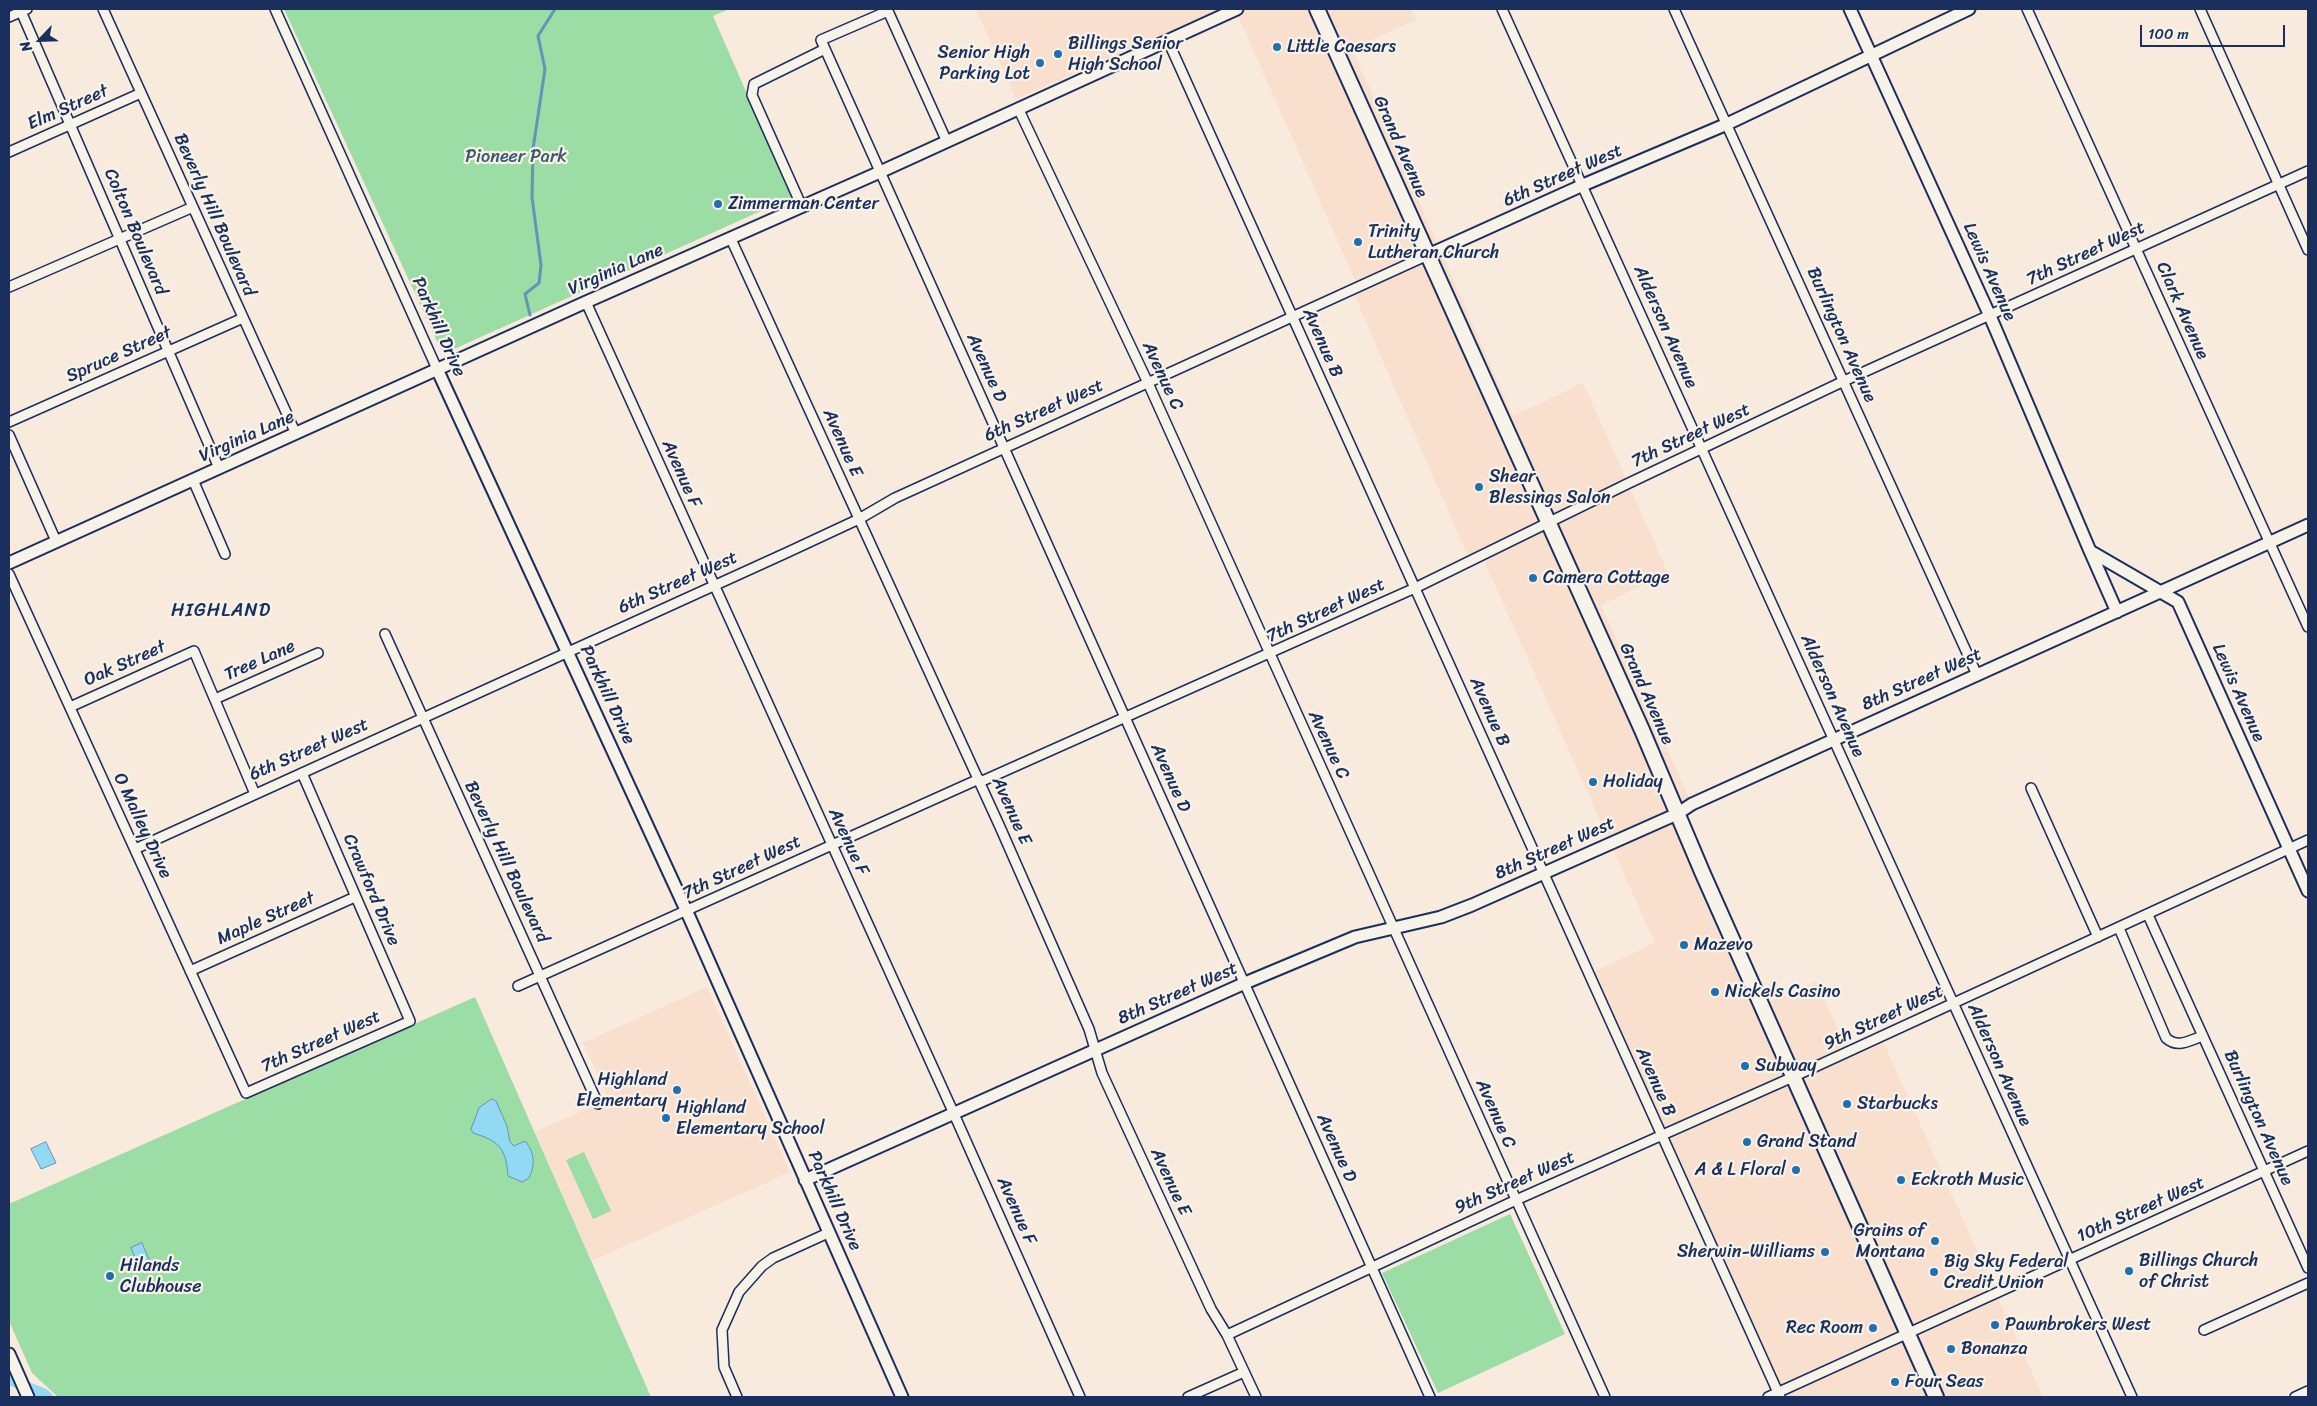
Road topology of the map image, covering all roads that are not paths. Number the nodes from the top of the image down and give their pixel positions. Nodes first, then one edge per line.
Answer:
1 (103, 9) edge
2 (276, 9) edge
3 (1237, 9) edge
4 (1317, 9) edge
5 (1502, 9) edge
6 (1674, 9) edge
7 (1850, 9) edge
8 (1970, 9) edge
9 (2027, 9) edge
10 (2200, 9) edge
11 (23, 10) edge
12 (9, 17) edge
13 (1168, 41) junction
14 (823, 45) junction
15 (1871, 54) junction
16 (141, 93) junction
17 (1018, 108) junction
18 (1727, 124) junction
19 (70, 125) junction
20 (947, 142) junction
21 (9, 152) edge
22 (2308, 171) edge
23 (880, 172) junction
24 (2279, 185) junction
25 (1582, 186) junction
26 (193, 207) junction
27 (802, 207) junction
28 (120, 239) junction
29 (731, 239) junction
30 (2136, 248) junction
31 (2308, 250) edge
32 (1428, 255) junction
33 (9, 288) edge
34 (586, 302) junction
35 (1990, 316) junction
36 (1293, 317) junction
37 (243, 318) junction
38 (168, 351) junction
39 (437, 369) junction
40 (1148, 382) junction
41 (1844, 382) junction
42 (9, 422) edge
43 (296, 434) junction
44 (9, 435) edge
45 (1004, 448) junction
46 (1702, 450) junction
47 (219, 468) junction
48 (193, 480) junction
49 (859, 519) junction
50 (1549, 523) junction
51 (2308, 525) edge
52 (56, 541) junction
53 (2269, 541) junction
54 (2090, 551) junction
55 (225, 554) dead end
56 (9, 564) edge
57 (9, 574) edge
58 (714, 587) junction
59 (1415, 588) junction
60 (2161, 592) junction
61 (2117, 612) junction
62 (2308, 627) edge
63 (385, 634) dead end
64 (568, 652) junction
65 (318, 653) dead end
66 (1269, 655) junction
67 (1977, 675) junction
68 (215, 699) junction
69 (70, 707) junction
70 (423, 718) junction
71 (1125, 718) junction
72 (1834, 739) junction
73 (302, 773) junction
74 (980, 781) junction
75 (2031, 788) dead end
76 (255, 794) junction
77 (1677, 814) junction
78 (2308, 840) edge
79 (831, 844) junction
80 (134, 849) junction
81 (2289, 849) junction
82 (1543, 873) junction
83 (2308, 891) edge
84 (355, 897) junction
85 (687, 912) junction
86 (2148, 915) junction
87 (1393, 927) junction
88 (2119, 928) junction
89 (2098, 937) junction
90 (190, 971) junction
91 (541, 976) junction
92 (1245, 983) junction
93 (518, 986) dead end
94 (1954, 1004) junction
95 (410, 1021) joint
96 (2203, 1036) junction
97 (1096, 1051) junction
98 (1793, 1077) junction
99 (246, 1093) joint
100 (598, 1104) dead end
101 (954, 1114) junction
102 (1661, 1135) junction
103 (2308, 1151) edge
104 (2264, 1171) junction
105 (806, 1180) junction
106 (1516, 1200) junction
107 (828, 1233) junction
108 (2070, 1260) junction
109 (1371, 1268) junction
110 (2308, 1268) edge
111 (2308, 1283) edge
112 (2204, 1330) dead end
113 (1908, 1334) junction
114 (1227, 1335) junction
115 (9, 1354) edge
116 (1244, 1372) junction
117 (2308, 1391) edge
118 (1779, 1395) edge
119 (28, 1397) edge
120 (738, 1397) edge
121 (902, 1397) edge
122 (1080, 1397) edge
123 (1188, 1397) edge
124 (1256, 1397) edge
125 (1430, 1397) edge
126 (1605, 1397) edge
127 (1768, 1397) edge
128 (1936, 1397) edge
129 (2132, 1397) edge
130 (2295, 1397) edge

1 - 16 street, Beverly Hill Boulevard
2 - 39 street, Parkhill Drive
3 - 13 street, Virginia Lane
4 - 32 main road, Grand Avenue
5 - 25 street, Alderson Avenue
6 - 18 street, Burlington Avenue
7 - 15 street, Lewis Avenue
8 - 15 street, 6th Street West
9 - 30 street, Clark Avenue
10 - 24 street
11 - 12 street
11 - 19 street, Colton Boulevard
13 - 17 street, Virginia Lane
13 - 36 street, Avenue B
14 - 20 street
14 - 23 street, Avenue D
14 - 27 street
15 - 18 street, 6th Street West
15 - 35 street, Lewis Avenue
16 - 19 street, Elm Street
16 - 26 street, Beverly Hill Boulevard
17 - 20 street, Virginia Lane
17 - 40 street, Avenue C
18 - 25 street, 6th Street West
18 - 41 street, Burlington Avenue
19 - 21 street, Elm Street
19 - 28 street, Colton Boulevard
20 - 23 street, Virginia Lane
22 - 24 street, 7th Street West
23 - 27 street, Virginia Lane
23 - 45 street, Avenue D
24 - 30 street, 7th Street West
24 - 31 street
25 - 32 street, 6th Street West
25 - 46 street, Alderson Avenue
26 - 28 street
26 - 37 street, Beverly Hill Boulevard
27 - 29 street, Virginia Lane
28 - 33 street
28 - 38 street, Colton Boulevard
29 - 34 street, Virginia Lane
29 - 49 street, Avenue E
30 - 35 street, 7th Street West
30 - 53 street, Clark Avenue
32 - 36 street, 6th Street West
32 - 50 main road, Grand Avenue
34 - 39 street, Virginia Lane
34 - 58 street, Avenue F
35 - 41 street, 7th Street West
35 - 54 street, Lewis Avenue
36 - 40 street, 6th Street West
36 - 59 street, Avenue B
37 - 38 street, Spruce Street
37 - 43 street, Beverly Hill Boulevard
38 - 42 street, Spruce Street
38 - 47 street, Colton Boulevard
39 - 43 street, Virginia Lane
39 - 64 street, Parkhill Drive
40 - 45 street, 6th Street West
40 - 66 street, Avenue C
41 - 46 street, 7th Street West
41 - 67 street, Burlington Avenue
43 - 47 street, Virginia Lane
44 - 52 street
45 - 49 street, 6th Street West
45 - 71 street, Avenue D
46 - 50 street, 7th Street West
46 - 72 street, Alderson Avenue
47 - 48 street, Virginia Lane
48 - 52 street, Virginia Lane
48 - 55 street
49 - 58 street, 6th Street West
49 - 74 street, Avenue E
50 - 59 street, 7th Street West
50 - 77 main road, Grand Avenue
51 - 53 street, 8th Street West
52 - 56 street, Virginia Lane
53 - 60 street, 8th Street West
53 - 62 street, Clark Avenue
54 - 60 street, Lewis Avenue
54 - 61 street, Lewis Avenue
57 - 69 street, O Malley Drive
58 - 64 street, 6th Street West
58 - 79 street, Avenue F
59 - 66 street, 7th Street West
59 - 82 street, Avenue B
60 - 61 street, 8th Street West
60 - 81 street, Lewis Avenue
61 - 67 street, 8th Street West
63 - 70 street, Beverly Hill Boulevard
64 - 70 street, 6th Street West
64 - 85 street, Parkhill Drive
65 - 68 street, Tree Lane
66 - 71 street, 7th Street West
66 - 87 street, Avenue C
67 - 72 street, 8th Street West
68 - 69 street, Oak Street
68 - 76 street
69 - 80 street, O Malley Drive
70 - 73 street, 6th Street West
70 - 91 street, Beverly Hill Boulevard
71 - 74 street, 7th Street West
71 - 92 street, Avenue D
72 - 77 street, 8th Street West
72 - 94 street, Alderson Avenue
73 - 76 street, 6th Street West
73 - 84 street, Crawford Drive
74 - 79 street, 7th Street West
74 - 97 street, Avenue E
75 - 89 street
76 - 80 street, 6th Street West
77 - 82 street, 8th Street West
77 - 98 main road, Grand Avenue
78 - 81 street, 9th Street West
79 - 85 street, 7th Street West
79 - 101 street, Avenue F
80 - 90 street, O Malley Drive
81 - 83 street, Lewis Avenue
81 - 86 street, 9th Street West
82 - 87 street, 8th Street West
82 - 102 street, Avenue B
84 - 90 street, Maple Street
84 - 95 street, Crawford Drive
85 - 91 street, 7th Street West
85 - 105 street, Parkhill Drive
86 - 88 street, 9th Street West
86 - 96 street, Burlington Avenue
87 - 92 street, 8th Street West
87 - 106 street, Avenue C
88 - 89 street, 9th Street West
88 - 96 street, Burlington Avenue
89 - 94 street, 9th Street West
90 - 99 street, O Malley Drive
91 - 93 street, 7th Street West
91 - 100 street, Beverly Hill Boulevard
92 - 97 street, 8th Street West
92 - 109 street, Avenue D
94 - 98 street, 9th Street West
94 - 108 street, Alderson Avenue
95 - 99 street, 7th Street West
96 - 104 street, Burlington Avenue
97 - 101 street, 8th Street West
97 - 114 street, Avenue E
98 - 102 street, 9th Street West
98 - 113 main road, Grand Avenue
101 - 105 street, 8th Street West
101 - 122 street, Avenue F
102 - 106 street, 9th Street West
102 - 118 street, Avenue B
103 - 104 street, 10th Street West
104 - 108 street, 10th Street West
104 - 110 street, Burlington Avenue
105 - 107 street, Parkhill Drive
106 - 109 street, 9th Street West
106 - 126 street, Avenue C
107 - 120 street
107 - 121 street, Parkhill Drive
108 - 113 street, 10th Street West
108 - 129 street, Alderson Avenue
109 - 114 street, 9th Street West
109 - 125 street, Avenue D
111 - 112 street
113 - 118 street, 10th Street West
113 - 128 main road, Grand Avenue
114 - 116 street, Avenue E
115 - 119 street
116 - 123 street
116 - 124 street, Avenue E
117 - 130 street
118 - 127 street, 10th Street West

